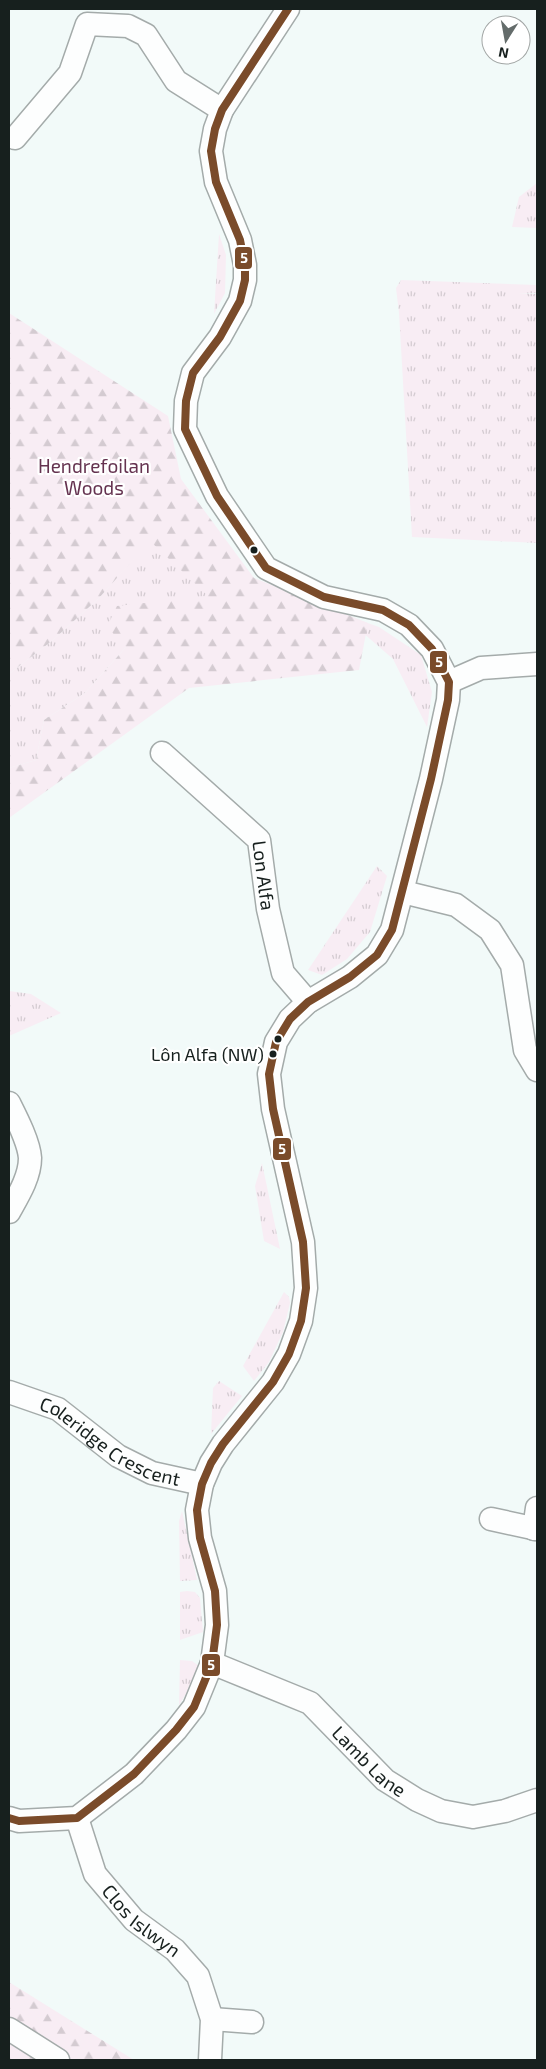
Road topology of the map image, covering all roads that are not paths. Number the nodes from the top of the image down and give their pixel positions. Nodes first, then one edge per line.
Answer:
1 (288, 9) edge
2 (81, 16) edge
3 (222, 110) junction
4 (15, 138) dead end
5 (537, 664) edge
6 (449, 682) junction
7 (162, 752) dead end
8 (403, 892) junction
9 (308, 1002) junction
10 (537, 1070) edge
11 (9, 1103) edge
12 (9, 1212) edge
13 (9, 1392) edge
14 (202, 1484) junction
15 (491, 1519) dead end
16 (536, 1522) edge
17 (212, 1663) junction
18 (537, 1800) edge
19 (9, 1818) edge
20 (77, 1818) junction
21 (212, 2019) junction
22 (252, 2022) dead end
23 (9, 2029) edge
24 (58, 2060) edge
25 (210, 2060) edge

1 - 3 street
2 - 3 street
2 - 4 street
3 - 6 street
5 - 6 street
6 - 8 street
7 - 9 street, Lon Alfa
8 - 9 street
8 - 10 street
9 - 14 street
11 - 12 street
13 - 14 street, Coleridge Crescent
14 - 17 street, Coleridge Crescent
15 - 16 street
17 - 18 street, Lamb Lane
17 - 20 street, Coleridge Crescent
19 - 20 street
20 - 21 street, Clos Islwyn
21 - 22 street
21 - 25 street, Clos Islwyn
23 - 24 street

